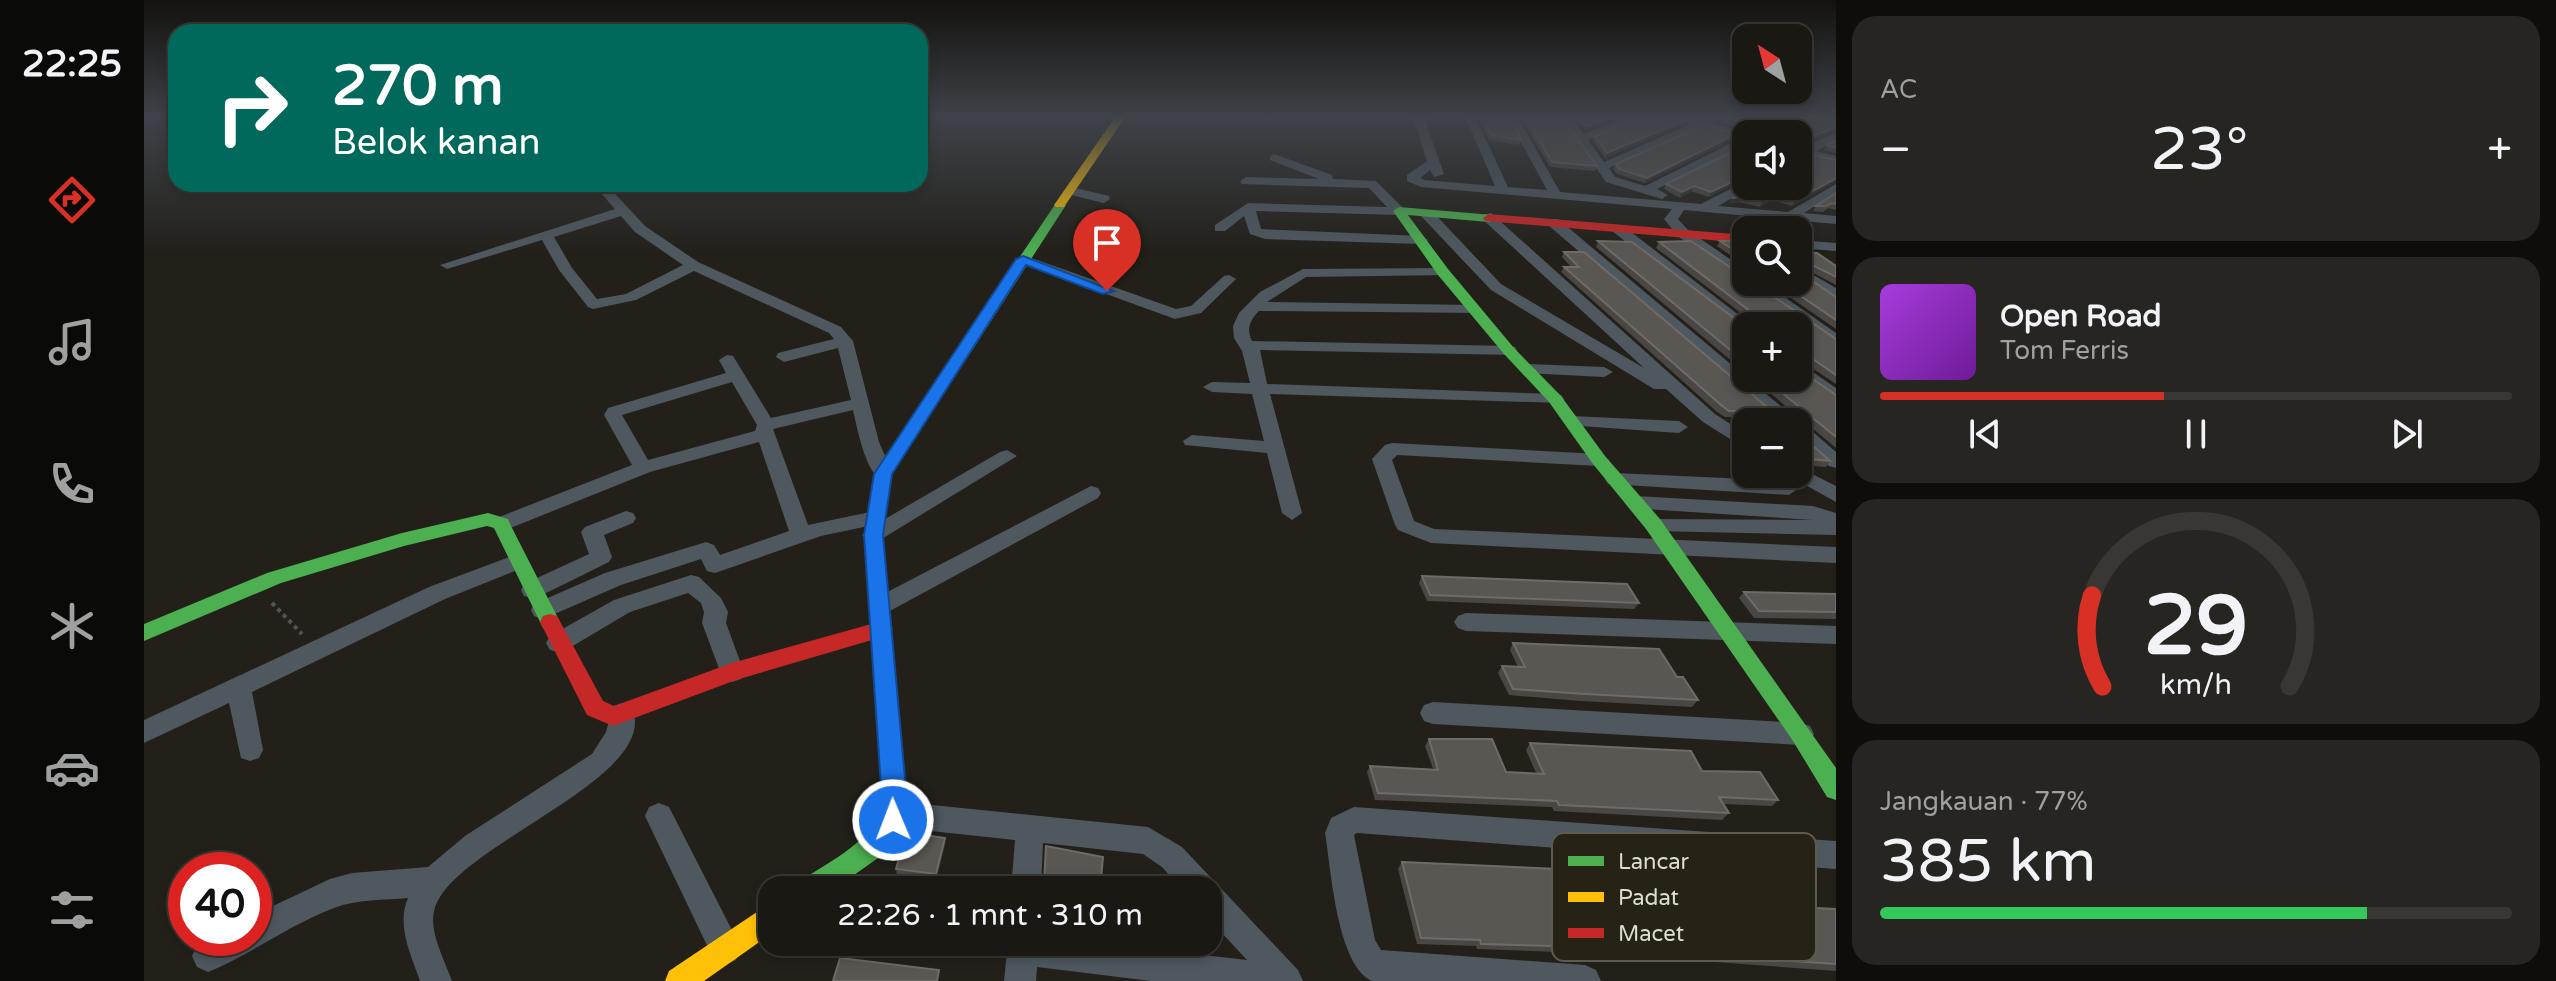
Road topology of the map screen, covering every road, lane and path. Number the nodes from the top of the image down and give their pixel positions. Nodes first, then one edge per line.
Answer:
1 (1435, 161) edge
2 (1090, 162) edge
3 (1285, 162) edge
4 (1434, 162) edge
5 (1490, 162) edge
6 (1537, 162) edge
7 (1598, 162) edge
8 (1628, 162) edge
9 (1700, 162) edge
10 (1288, 163) junction
11 (1606, 173) junction
12 (1343, 183) junction
13 (1442, 185) junction
14 (1836, 188) edge
15 (1503, 190) junction
16 (1646, 190) junction
17 (1071, 191) junction
18 (606, 192) edge
19 (1732, 193) edge
20 (1555, 194) junction
21 (1104, 199) dead end
22 (1625, 200) junction
23 (1681, 206) junction
24 (1248, 207) junction
25 (1704, 208) junction
26 (623, 211) junction
27 (1399, 211) junction
28 (1426, 213) junction
29 (1486, 216) junction
30 (1790, 216) joint
31 (1812, 218) edge
32 (1836, 220) edge
33 (1553, 222) junction
34 (1220, 228) dead end
35 (1617, 228) junction
36 (1684, 234) junction
37 (547, 236) junction
38 (1732, 238) edge
39 (1421, 240) junction
40 (1812, 245) edge
41 (1836, 247) edge
42 (1023, 259) junction
43 (447, 265) dead end
44 (693, 265) junction
45 (1732, 267) edge
46 (1443, 272) junction
47 (1229, 279) dead end
48 (1812, 279) edge
49 (1836, 295) edge
50 (1773, 296) edge
51 (1254, 306) junction
52 (1475, 310) junction
53 (1732, 316) edge
54 (1836, 340) edge
55 (845, 341) junction
56 (1250, 351) junction
57 (1509, 351) junction
58 (784, 357) dead end
59 (1529, 369) junction
60 (1604, 372) dead end
61 (1812, 378) edge
62 (1212, 387) dead end
63 (1262, 390) junction
64 (1836, 396) edge
65 (1555, 399) junction
66 (1691, 402) junction
67 (861, 403) junction
68 (1772, 408) edge
69 (1572, 421) junction
70 (1679, 427) dead end
71 (766, 429) junction
72 (1732, 433) edge
73 (1192, 441) dead end
74 (1812, 441) edge
75 (1276, 448) junction
76 (1007, 456) dead end
77 (1599, 460) junction
78 (1836, 462) edge
79 (643, 468) junction
80 (883, 474) junction
81 (1615, 479) junction
82 (1732, 480) edge
83 (1812, 487) edge
84 (1091, 493) dead end
85 (1836, 495) edge
86 (1636, 503) junction
87 (1742, 508) junction
88 (1292, 513) dead end
89 (626, 518) dead end
90 (1836, 521) edge
91 (501, 524) junction
92 (1653, 524) junction
93 (874, 526) junction
94 (1758, 527) junction
95 (1836, 528) edge
96 (801, 535) junction
97 (1668, 548) junction
98 (1836, 555) edge
99 (601, 557) junction
100 (517, 562) junction
101 (613, 579) junction
102 (252, 586) junction
103 (537, 600) junction
104 (880, 606) junction
105 (1466, 622) dead end
106 (882, 629) junction
107 (1729, 630) junction
108 (144, 633) edge
109 (1836, 635) edge
110 (558, 643) junction
111 (312, 651) junction
112 (732, 672) junction
113 (239, 688) junction
114 (1433, 713) dead end
115 (622, 714) junction
116 (144, 732) edge
117 (1801, 734) junction
118 (250, 750) dead end
119 (1836, 789) edge
120 (659, 816) dead end
121 (911, 818) junction
122 (1030, 828) junction
123 (1552, 834) edge
124 (1816, 854) edge
125 (1836, 855) edge
126 (830, 876) edge
127 (1027, 876) edge
128 (1190, 876) edge
129 (434, 881) junction
130 (1222, 911) edge
131 (272, 922) edge
132 (758, 926) edge
133 (725, 949) junction
134 (1023, 958) edge
135 (436, 981) edge
136 (679, 981) edge
137 (1286, 981) edge
138 (1585, 981) edge

1 - 13 street
2 - 17 street
3 - 10 street
4 - 13 street
5 - 15 street
6 - 20 street
7 - 11 street
8 - 11 street
9 - 16 street
10 - 12 street
10 - 12 street
11 - 16 street
11 - 22 street
12 - 27 street
13 - 15 street
14 - 30 street
15 - 20 street
16 - 25 street
17 - 21 street
17 - 42 street
18 - 26 street
19 - 25 street
20 - 22 street
22 - 23 street
23 - 25 street
23 - 36 street
24 - 27 street
24 - 34 street
24 - 39 street
25 - 30 street
26 - 37 street
26 - 44 street
27 - 28 street
27 - 39 street
28 - 29 street
28 - 66 street
29 - 33 street
29 - 66 street
31 - 32 street
33 - 35 street
33 - 68 street
35 - 36 street
35 - 53 street
36 - 38 street
36 - 45 street
37 - 43 street
37 - 44 street
39 - 46 street
40 - 41 street
42 - 47 street
42 - 80 street
44 - 55 street
46 - 51 street
46 - 52 street
48 - 49 street
50 - 54 street
51 - 52 street
51 - 56 street
52 - 57 street
55 - 58 street
55 - 67 street
56 - 57 street
56 - 63 street
57 - 59 street
59 - 60 street
59 - 65 street
61 - 64 street
62 - 63 street
63 - 65 street
63 - 75 street
65 - 69 street
66 - 72 street
67 - 71 street
67 - 80 street
69 - 70 street
69 - 77 street
71 - 79 street
71 - 79 street
71 - 96 street
73 - 75 street
74 - 78 street
75 - 88 street
76 - 93 street
77 - 81 street
77 - 97 street
79 - 91 street
80 - 93 street
81 - 82 street
81 - 86 street
83 - 85 street
84 - 104 street
86 - 87 street
86 - 92 street
87 - 90 street
87 - 94 street
89 - 99 street
91 - 100 street
91 - 102 street
92 - 94 street
92 - 97 street
93 - 96 street
93 - 104 street
94 - 95 street
96 - 101 street
97 - 98 street
97 - 107 street
99 - 101 street
99 - 103 street
100 - 103 street
100 - 111 street
101 - 103 street
102 - 108 street
102 - 111 path
103 - 110 street
104 - 106 street
105 - 107 street
106 - 112 street
106 - 121 street
107 - 109 street
107 - 117 street
110 - 112 street
110 - 115 street
111 - 113 street
112 - 115 street
113 - 116 street
113 - 118 street
114 - 117 street
115 - 129 street
117 - 119 street
120 - 133 street
121 - 122 street
121 - 126 street
122 - 127 street
122 - 128 street
123 - 138 street
124 - 125 street
129 - 131 street
129 - 135 street
130 - 137 street
132 - 133 street
133 - 136 street
134 - 137 street

